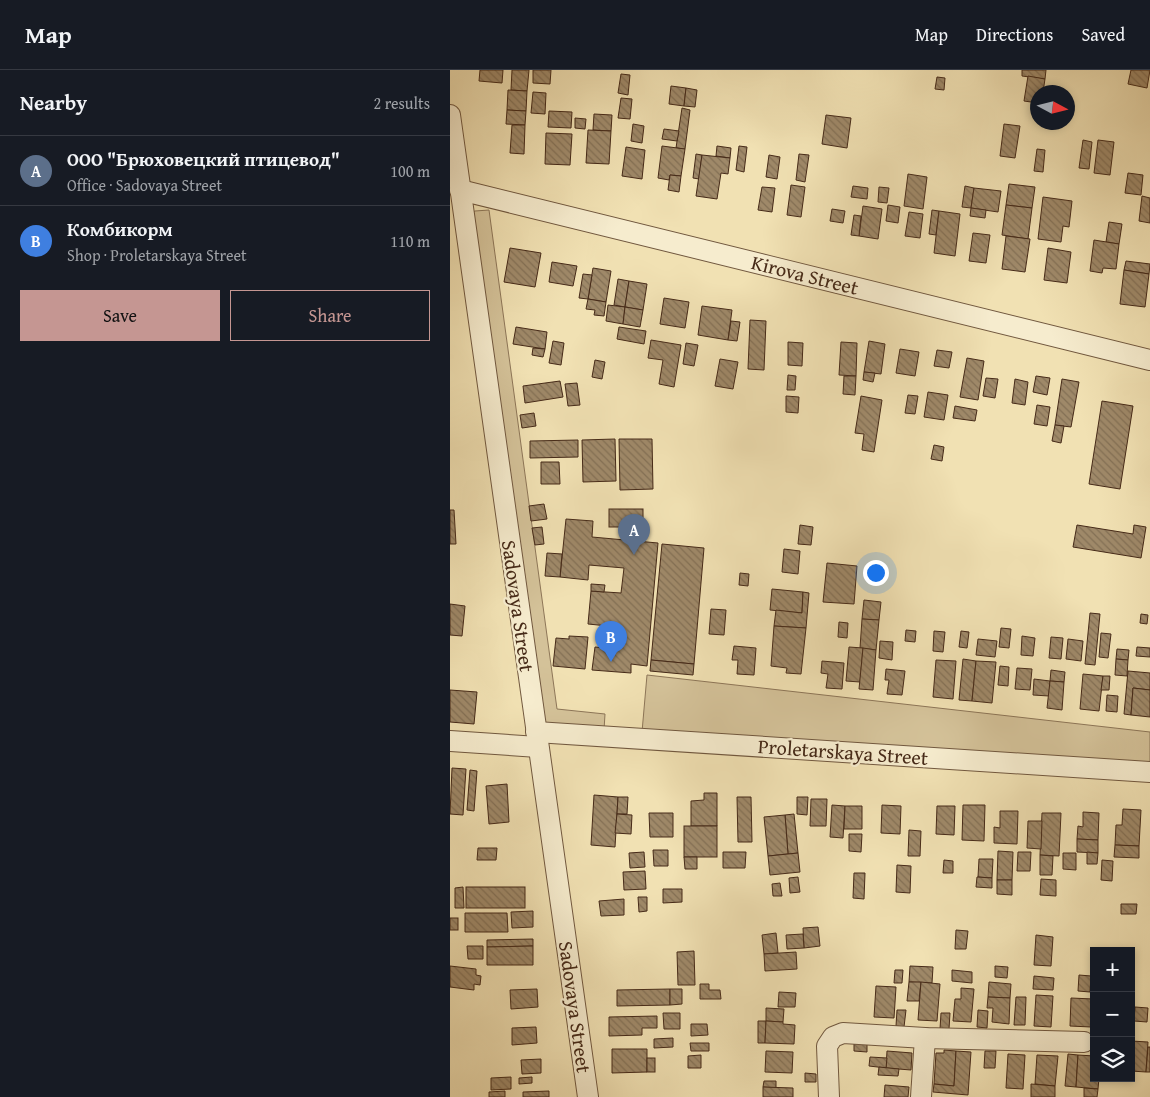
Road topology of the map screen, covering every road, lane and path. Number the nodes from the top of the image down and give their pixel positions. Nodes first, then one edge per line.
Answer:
1 (450, 115) edge
2 (456, 182) edge
3 (1150, 360) edge
4 (537, 739) junction
5 (450, 741) edge
6 (1150, 772) edge
7 (925, 1038) junction
8 (1084, 1042) dead end
9 (588, 1097) edge
10 (829, 1097) edge
11 (922, 1097) edge

1 - 2 street, Sadovaya Street
2 - 3 street, Kirova Street
2 - 4 street, Sadovaya Street
4 - 5 street, Proletarskaya Street
4 - 6 street, Proletarskaya Street
4 - 9 street, Sadovaya Street
7 - 8 street
7 - 10 street
7 - 11 street

